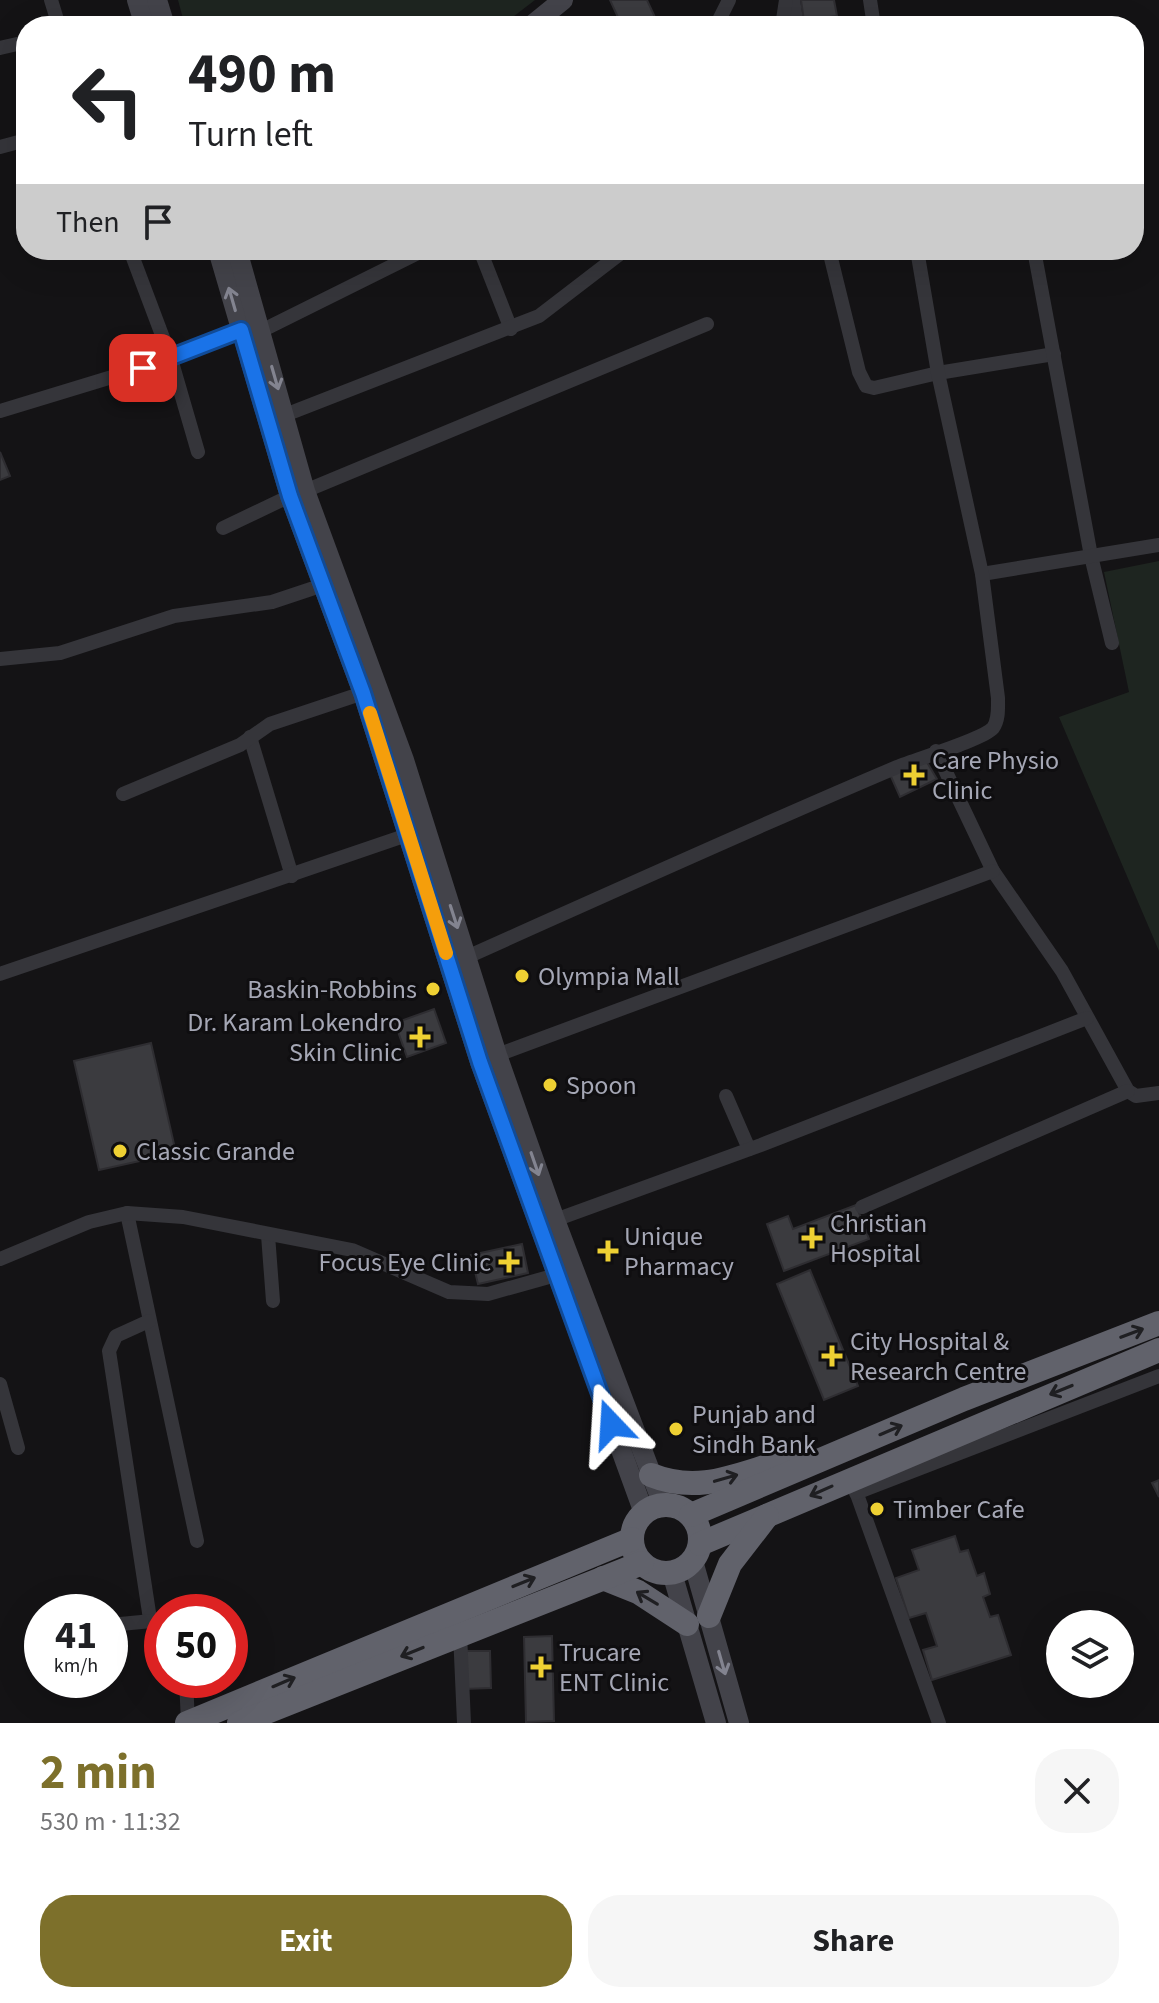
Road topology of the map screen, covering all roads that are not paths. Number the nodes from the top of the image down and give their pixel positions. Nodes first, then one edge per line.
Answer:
1 (563, 0) edge
2 (543, 16) edge
3 (134, 260) edge
4 (229, 260) edge
5 (402, 260) edge
6 (484, 260) edge
7 (613, 260) edge
8 (831, 260) edge
9 (919, 260) edge
10 (1036, 260) edge
11 (707, 324) dead end
12 (511, 329) junction
13 (251, 330) junction
14 (1054, 354) junction
15 (171, 359) junction
16 (938, 373) junction
17 (0, 411) edge
18 (285, 415) junction
19 (198, 452) dead end
20 (297, 494) junction
21 (223, 528) dead end
22 (1159, 545) edge
23 (1091, 556) junction
24 (982, 574) junction
25 (332, 582) junction
26 (1112, 643) dead end
27 (0, 659) edge
28 (363, 693) junction
29 (250, 737) junction
30 (936, 751) junction
31 (123, 794) dead end
32 (410, 834) junction
33 (993, 871) junction
34 (292, 876) junction
35 (433, 881) junction
36 (467, 957) junction
37 (0, 974) edge
38 (1087, 1018) junction
39 (497, 1055) junction
40 (1128, 1091) junction
41 (1159, 1093) edge
42 (726, 1096) dead end
43 (749, 1149) junction
44 (862, 1207) dead end
45 (127, 1213) junction
46 (555, 1220) junction
47 (268, 1235) junction
48 (0, 1259) edge
49 (556, 1275) junction
50 (273, 1301) dead end
51 (149, 1321) junction
52 (1159, 1323) edge
53 (1159, 1350) edge
54 (1159, 1376) edge
55 (0, 1384) edge
56 (18, 1448) dead end
57 (838, 1452) junction
58 (651, 1475) junction
59 (854, 1485) junction
60 (653, 1509) junction
61 (768, 1514) junction
62 (691, 1515) junction
63 (632, 1539) junction
64 (197, 1541) dead end
65 (688, 1559) junction
66 (642, 1563) junction
67 (603, 1578) junction
68 (151, 1594) edge
69 (698, 1620) junction
70 (460, 1633) junction
71 (187, 1698) edge
72 (188, 1723) edge
73 (239, 1723) edge
74 (464, 1723) edge
75 (716, 1723) edge
76 (739, 1723) edge
77 (939, 1723) edge

1 - 2 main road
3 - 15 street
4 - 13 main road
5 - 13 street
6 - 12 street
7 - 12 street
8 - 16 street
9 - 16 street
10 - 14 street
11 - 20 street
12 - 18 street
13 - 15 street
13 -> 18 main road
13 - 20 main road
14 - 16 street
14 - 23 street
15 - 17 street
15 - 19 street
16 - 24 street
18 - 20 main road
20 - 21 street
20 - 25 main road
22 - 23 street
23 - 24 street
23 - 26 street
24 - 30 street
25 - 27 street
25 - 28 main road
25 - 35 main road
28 - 29 street
28 - 32 main road
29 - 31 street
29 - 34 street
30 - 33 street
30 - 36 street
32 - 34 street
32 - 35 main road
33 - 38 street
33 - 39 street
34 - 37 street
35 -> 36 main road
35 - 49 main road
36 - 39 main road
38 - 40 street
38 - 43 street
39 -> 46 main road
40 - 41 street
40 - 44 street
42 - 43 street
43 - 46 street
45 - 47 street
45 - 48 street
45 - 51 street
46 - 58 main road
47 - 49 street
47 - 50 street
49 - 60 main road
51 - 64 street
51 - 68 street
57 -> 52 highway
53 -> 59 highway
54 - 59 street
55 - 56 street
58 -> 57 highway
57 - 62 highway
58 - 60 main road
59 -> 61 highway
59 - 77 street
60 - 62 highway
60 - 63 highway
61 - 65 highway
61 - 69 highway
62 - 65 highway
63 - 66 highway
72 -> 63 highway
65 - 66 highway
65 - 69 main road
66 - 67 highway
69 -> 67 highway
67 - 70 highway
69 - 75 main road
69 -> 76 main road
70 -> 73 highway
70 - 74 street
71 - 72 street

